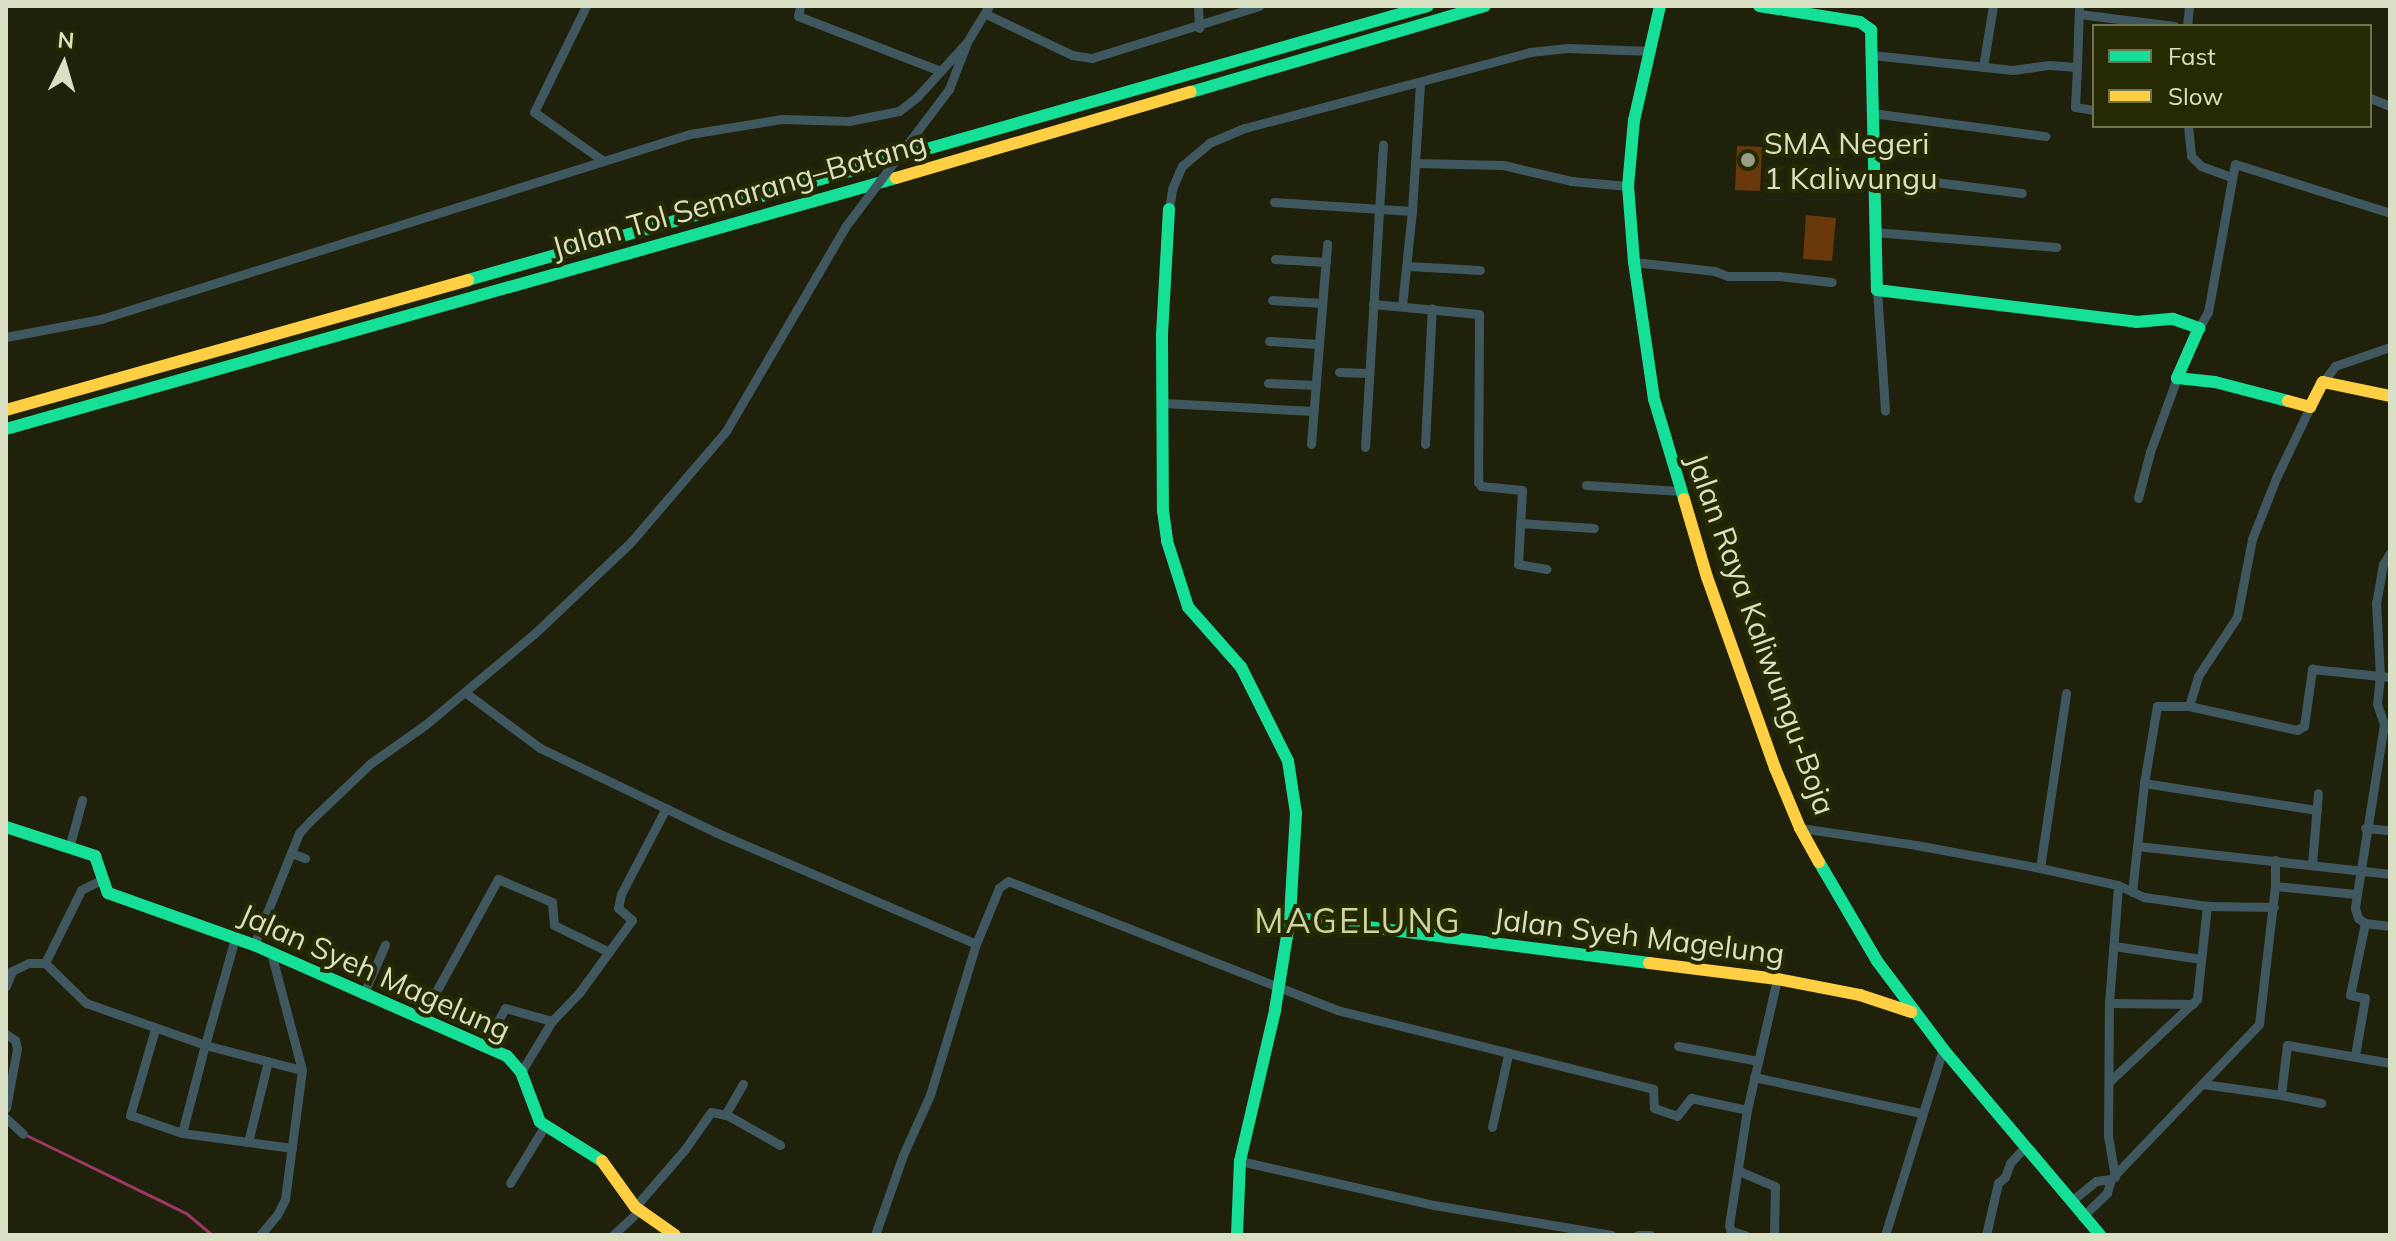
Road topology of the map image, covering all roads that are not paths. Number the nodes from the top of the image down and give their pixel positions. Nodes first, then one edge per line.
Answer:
1 (586, 6) edge
2 (800, 6) edge
3 (1198, 6) edge
4 (1259, 6) edge
5 (1428, 6) edge
6 (1485, 6) edge
7 (1660, 6) edge
8 (1759, 6) edge
9 (1993, 6) edge
10 (988, 10) edge
11 (2079, 10) edge
12 (2162, 24) edge
13 (1199, 28) junction
14 (967, 42) junction
15 (1651, 51) junction
16 (1872, 55) junction
17 (1983, 67) junction
18 (2077, 67) junction
19 (938, 70) junction
20 (1420, 84) junction
21 (2092, 110) edge
22 (1872, 113) junction
23 (2188, 128) edge
24 (2045, 136) dead end
25 (1383, 145) dead end
26 (602, 160) junction
27 (1415, 163) junction
28 (1872, 174) junction
29 (2231, 177) junction
30 (1628, 186) junction
31 (2022, 193) dead end
32 (1274, 202) dead end
33 (1169, 209) joint
34 (1378, 209) junction
35 (1412, 211) junction
36 (2390, 213) edge
37 (1874, 232) junction
38 (1327, 244) dead end
39 (2056, 247) dead end
40 (1275, 259) dead end
41 (1326, 262) junction
42 (1634, 262) junction
43 (1408, 266) junction
44 (1480, 270) dead end
45 (1832, 282) dead end
46 (1877, 290) junction
47 (1272, 300) dead end
48 (1322, 303) junction
49 (1373, 304) junction
50 (1402, 306) junction
51 (1432, 308) junction
52 (2199, 328) junction
53 (6, 337) edge
54 (1269, 341) dead end
55 (1319, 344) junction
56 (2390, 347) edge
57 (1339, 372) dead end
58 (1369, 373) junction
59 (2177, 378) junction
60 (2323, 382) junction
61 (1268, 383) dead end
62 (1316, 385) junction
63 (2390, 396) edge
64 (1164, 403) junction
65 (2310, 407) junction
66 (6, 410) edge
67 (1313, 411) junction
68 (1885, 411) dead end
69 (6, 429) edge
70 (1311, 444) dead end
71 (1425, 444) dead end
72 (1365, 447) dead end
73 (1586, 485) dead end
74 (1681, 491) junction
75 (2138, 498) dead end
76 (1520, 523) junction
77 (1594, 528) dead end
78 (2390, 553) edge
79 (1547, 569) dead end
80 (2377, 633) junction
81 (2390, 634) edge
82 (2385, 676) edge
83 (466, 693) junction
84 (2066, 693) dead end
85 (2189, 706) junction
86 (2387, 724) edge
87 (2377, 776) junction
88 (2390, 777) edge
89 (2144, 783) junction
90 (2318, 793) dead end
91 (82, 800) dead end
92 (666, 808) junction
93 (2317, 810) junction
94 (6, 827) edge
95 (1800, 828) junction
96 (2365, 828) junction
97 (2390, 830) edge
98 (2137, 846) junction
99 (69, 848) junction
100 (291, 853) junction
101 (305, 858) dead end
102 (2275, 860) junction
103 (2312, 864) junction
104 (2040, 868) junction
105 (2360, 869) junction
106 (2390, 874) edge
107 (103, 879) junction
108 (2118, 885) junction
109 (2275, 886) junction
110 (2132, 892) junction
111 (2356, 894) junction
112 (2207, 906) junction
113 (2274, 907) junction
114 (1290, 917) junction
115 (2365, 923) junction
116 (2390, 926) edge
117 (235, 938) junction
118 (976, 944) junction
119 (254, 945) junction
120 (385, 945) dead end
121 (2114, 946) junction
122 (609, 952) junction
123 (271, 953) junction
124 (2201, 959) junction
125 (45, 963) junction
126 (9, 973) edge
127 (1777, 979) junction
128 (1279, 985) junction
129 (6, 986) edge
130 (363, 995) junction
131 (2109, 1003) junction
132 (2193, 1004) junction
133 (1917, 1016) junction
134 (421, 1019) junction
135 (552, 1021) junction
136 (155, 1029) junction
137 (6, 1034) edge
138 (205, 1045) junction
139 (485, 1045) junction
140 (1678, 1046) dead end
141 (1943, 1049) junction
142 (1508, 1055) junction
143 (2355, 1055) junction
144 (268, 1061) junction
145 (1758, 1061) junction
146 (2390, 1063) edge
147 (302, 1070) junction
148 (521, 1072) junction
149 (1754, 1077) junction
150 (2110, 1081) junction
151 (743, 1084) dead end
152 (2203, 1084) junction
153 (2281, 1095) junction
154 (2321, 1103) dead end
155 (6, 1108) edge
156 (1747, 1110) junction
157 (1920, 1113) junction
158 (725, 1115) junction
159 (10, 1122) edge
160 (544, 1127) junction
161 (1492, 1127) dead end
162 (182, 1133) junction
163 (23, 1134) dead end
164 (248, 1142) junction
165 (780, 1145) dead end
166 (292, 1148) junction
167 (2024, 1148) junction
168 (1240, 1161) junction
169 (1739, 1171) junction
170 (2113, 1178) junction
171 (510, 1183) dead end
172 (2070, 1202) junction
173 (638, 1208) junction
174 (2082, 1217) junction
175 (260, 1235) edge
176 (613, 1235) edge
177 (675, 1235) edge
178 (875, 1235) edge
179 (1237, 1235) edge
180 (1611, 1235) edge
181 (1638, 1235) edge
182 (1650, 1235) edge
183 (1745, 1235) edge
184 (1774, 1235) edge
185 (1885, 1235) edge
186 (1986, 1235) edge
187 (2100, 1235) edge

1 - 26 street
2 - 19 street
3 - 13 street
4 - 13 street
5 - 66 main road, Jalan Tol Semarang–Batang
6 - 69 main road, Jalan Tol Semarang–Batang
7 - 15 main road, Jalan Raya Kaliwungu-Boja
8 - 16 main road
9 - 17 street
10 - 13 street
10 - 14 street
11 - 12 street
11 - 18 street
14 - 19 street
14 - 83 street, bridge
15 - 20 street
15 - 30 main road, Jalan Raya Kaliwungu-Boja
16 - 17 street
16 - 22 main road
17 - 18 street
18 - 21 street
19 - 26 street
20 - 27 street
20 - 33 street
22 - 24 street
22 - 28 main road
23 - 29 street
25 - 34 street
26 - 53 street
27 - 30 street
27 - 35 street
28 - 31 street
28 - 37 main road
29 - 36 street
29 - 52 street
30 - 42 main road, Jalan Raya Kaliwungu-Boja
32 - 34 street
33 - 64 main road
34 - 35 street
34 - 49 street
35 - 43 street
37 - 39 street
37 - 46 main road
38 - 41 street
40 - 41 street
41 - 48 street
42 - 45 street
42 - 74 main road, Jalan Raya Kaliwungu-Boja
43 - 44 street
43 - 50 street
46 - 52 main road
46 - 68 street
47 - 48 street
48 - 55 street
49 - 50 street
49 - 58 street
50 - 51 street
51 - 71 street
51 - 76 street
52 - 59 main road
54 - 55 street
55 - 62 street
56 - 60 street
57 - 58 street
58 - 72 street
59 - 65 main road
59 - 75 street
60 - 63 main road
60 - 65 main road
61 - 62 street
62 - 67 street
64 - 67 street
64 - 114 main road
65 - 85 street
67 - 70 street
73 - 74 street
74 - 95 main road, Jalan Raya Kaliwungu-Boja
76 - 77 street
76 - 79 street
78 - 80 street
80 - 81 street
80 - 82 street
82 - 85 street
82 - 86 street
83 - 92 street
83 - 100 street
84 - 104 street
85 - 89 street
86 - 87 street
87 - 88 street
87 - 96 street
89 - 93 street
89 - 98 street
90 - 93 street
91 - 99 street
92 - 118 street
92 - 122 street
93 - 103 street
94 - 99 main road, Jalan Syeh Magelung
95 - 104 street
95 - 133 main road, Jalan Raya Kaliwungu-Boja
96 - 97 street
96 - 105 street
98 - 102 street
98 - 110 street
99 - 107 main road, Jalan Syeh Magelung
100 - 101 street
100 - 119 street
102 - 103 street
102 - 109 street
103 - 105 street
104 - 108 street
105 - 106 street
105 - 111 street
107 - 117 main road, Jalan Syeh Magelung
107 - 125 street
108 - 110 street
108 - 121 street
109 - 111 street
109 - 113 street
110 - 112 street
111 - 115 street
112 - 113 street
112 - 124 street
113 - 152 street
114 - 127 main road, Jalan Syeh Magelung
114 - 128 main road
115 - 116 street
115 - 143 street
117 - 119 main road, Jalan Syeh Magelung
117 - 138 street
118 - 128 street
118 - 178 street
119 - 123 main road, Jalan Syeh Magelung
120 - 130 street
121 - 124 street
121 - 131 street
122 - 134 street
122 - 135 street
123 - 130 main road, Jalan Syeh Magelung
123 - 147 street
124 - 132 street
125 - 126 street
125 - 136 street
126 - 129 street
127 - 133 main road, Jalan Syeh Magelung
127 - 145 street
128 - 142 street
128 - 168 main road
130 - 134 main road, Jalan Syeh Magelung
131 - 132 street
131 - 150 street
132 - 150 street
133 - 141 main road, Jalan Raya Kaliwungu-Boja
134 - 139 main road, Jalan Syeh Magelung
135 - 139 street
135 - 148 street
136 - 138 street
136 - 162 street
137 - 155 street
138 - 144 street
138 - 162 street
139 - 148 main road, Jalan Syeh Magelung
140 - 145 street
141 - 157 street
141 - 167 main road, Jalan Raya Kaliwungu-Boja
142 - 156 street
142 - 161 street
143 - 146 street
143 - 153 street
144 - 147 street
144 - 164 street
145 - 149 street
147 - 166 street
148 - 160 main road, Jalan Syeh Magelung
149 - 156 street
149 - 157 street
150 - 170 street
151 - 158 street
152 - 153 street
152 - 170 street
153 - 154 street
156 - 169 street
157 - 185 street
158 - 165 street
158 - 173 street
159 - 163 street
160 - 171 street
160 - 173 main road
162 - 164 street
164 - 166 street
166 - 175 street
167 - 172 main road, Jalan Raya Kaliwungu-Boja
167 - 186 street
168 - 179 main road
168 - 180 street
169 - 183 street
169 - 184 street
170 - 172 street
170 - 174 street
172 - 174 main road, Jalan Raya Kaliwungu-Boja
173 - 176 street
173 - 177 main road
174 - 187 main road, Jalan Raya Kaliwungu-Boja
181 - 182 street

